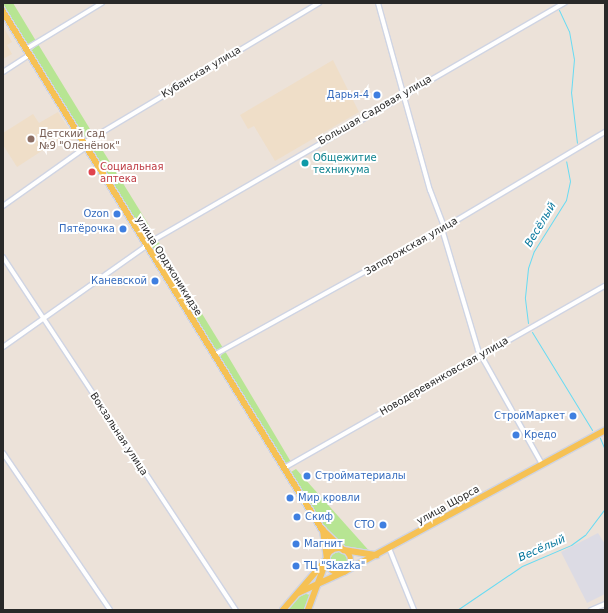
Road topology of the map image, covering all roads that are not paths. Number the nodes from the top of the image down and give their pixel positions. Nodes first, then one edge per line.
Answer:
1 (102, 3) edge
2 (319, 3) edge
3 (378, 3) edge
4 (565, 3) edge
5 (3, 11) edge
6 (26, 49) junction
7 (29, 55) junction
8 (3, 72) edge
9 (404, 92) junction
10 (605, 132) edge
11 (85, 145) junction
12 (3, 206) edge
13 (443, 228) junction
14 (146, 246) junction
15 (3, 257) edge
16 (605, 286) edge
17 (43, 317) junction
18 (3, 347) edge
19 (480, 354) junction
20 (214, 355) junction
21 (604, 430) edge
22 (605, 438) edge
23 (3, 454) edge
24 (542, 464) junction
25 (284, 468) junction
26 (322, 529) junction
27 (389, 548) junction
28 (344, 550) junction
29 (377, 555) junction
30 (327, 559) junction
31 (344, 572) junction
32 (318, 585) junction
33 (298, 593) junction
34 (605, 604) edge
35 (110, 610) edge
36 (236, 610) edge
37 (283, 610) edge
38 (308, 610) edge
39 (414, 610) edge
40 (591, 610) edge

1 - 6 street
2 - 11 street, Кубанская улица
3 - 9 street
4 - 9 street, Большая Садовая улица
5 - 6 main road, улица Орджоникидзе
6 - 7 main road, улица Орджоникидзе
7 - 8 street
7 - 11 main road, улица Орджоникидзе
9 - 13 street
9 - 14 street, Большая Садовая улица
10 - 13 street, Запорожская улица
11 - 12 street, Кубанская улица
11 - 14 main road, улица Орджоникидзе
13 - 19 street
13 - 20 street, Запорожская улица
14 - 17 street, Большая Садовая улица
14 - 20 main road, улица Орджоникидзе
15 - 17 street, Вокзальная улица
16 - 19 street, Новодеревянковская улица
17 - 18 street, Большая Садовая улица
17 - 36 street, Вокзальная улица
19 - 24 street
19 - 25 street, Новодеревянковская улица
20 - 25 main road, улица Орджоникидзе
21 - 22 street
21 - 24 main road, улица Щорса
23 - 35 street
24 - 27 main road, улица Щорса
25 - 26 main road, улица Орджоникидзе
26 - 28 main road
26 - 30 main road
27 - 29 main road, улица Щорса
27 - 39 street
28 - 29 main road
28 - 30 main road
28 - 31 main road
29 - 31 main road, улица Щорса
30 - 31 main road
30 - 32 main road
30 - 33 main road, улица Щорса
31 - 32 main road, улица Щорса
32 - 33 main road, улица Щорса
32 - 38 main road
33 - 37 main road, улица Щорса
34 - 40 street

